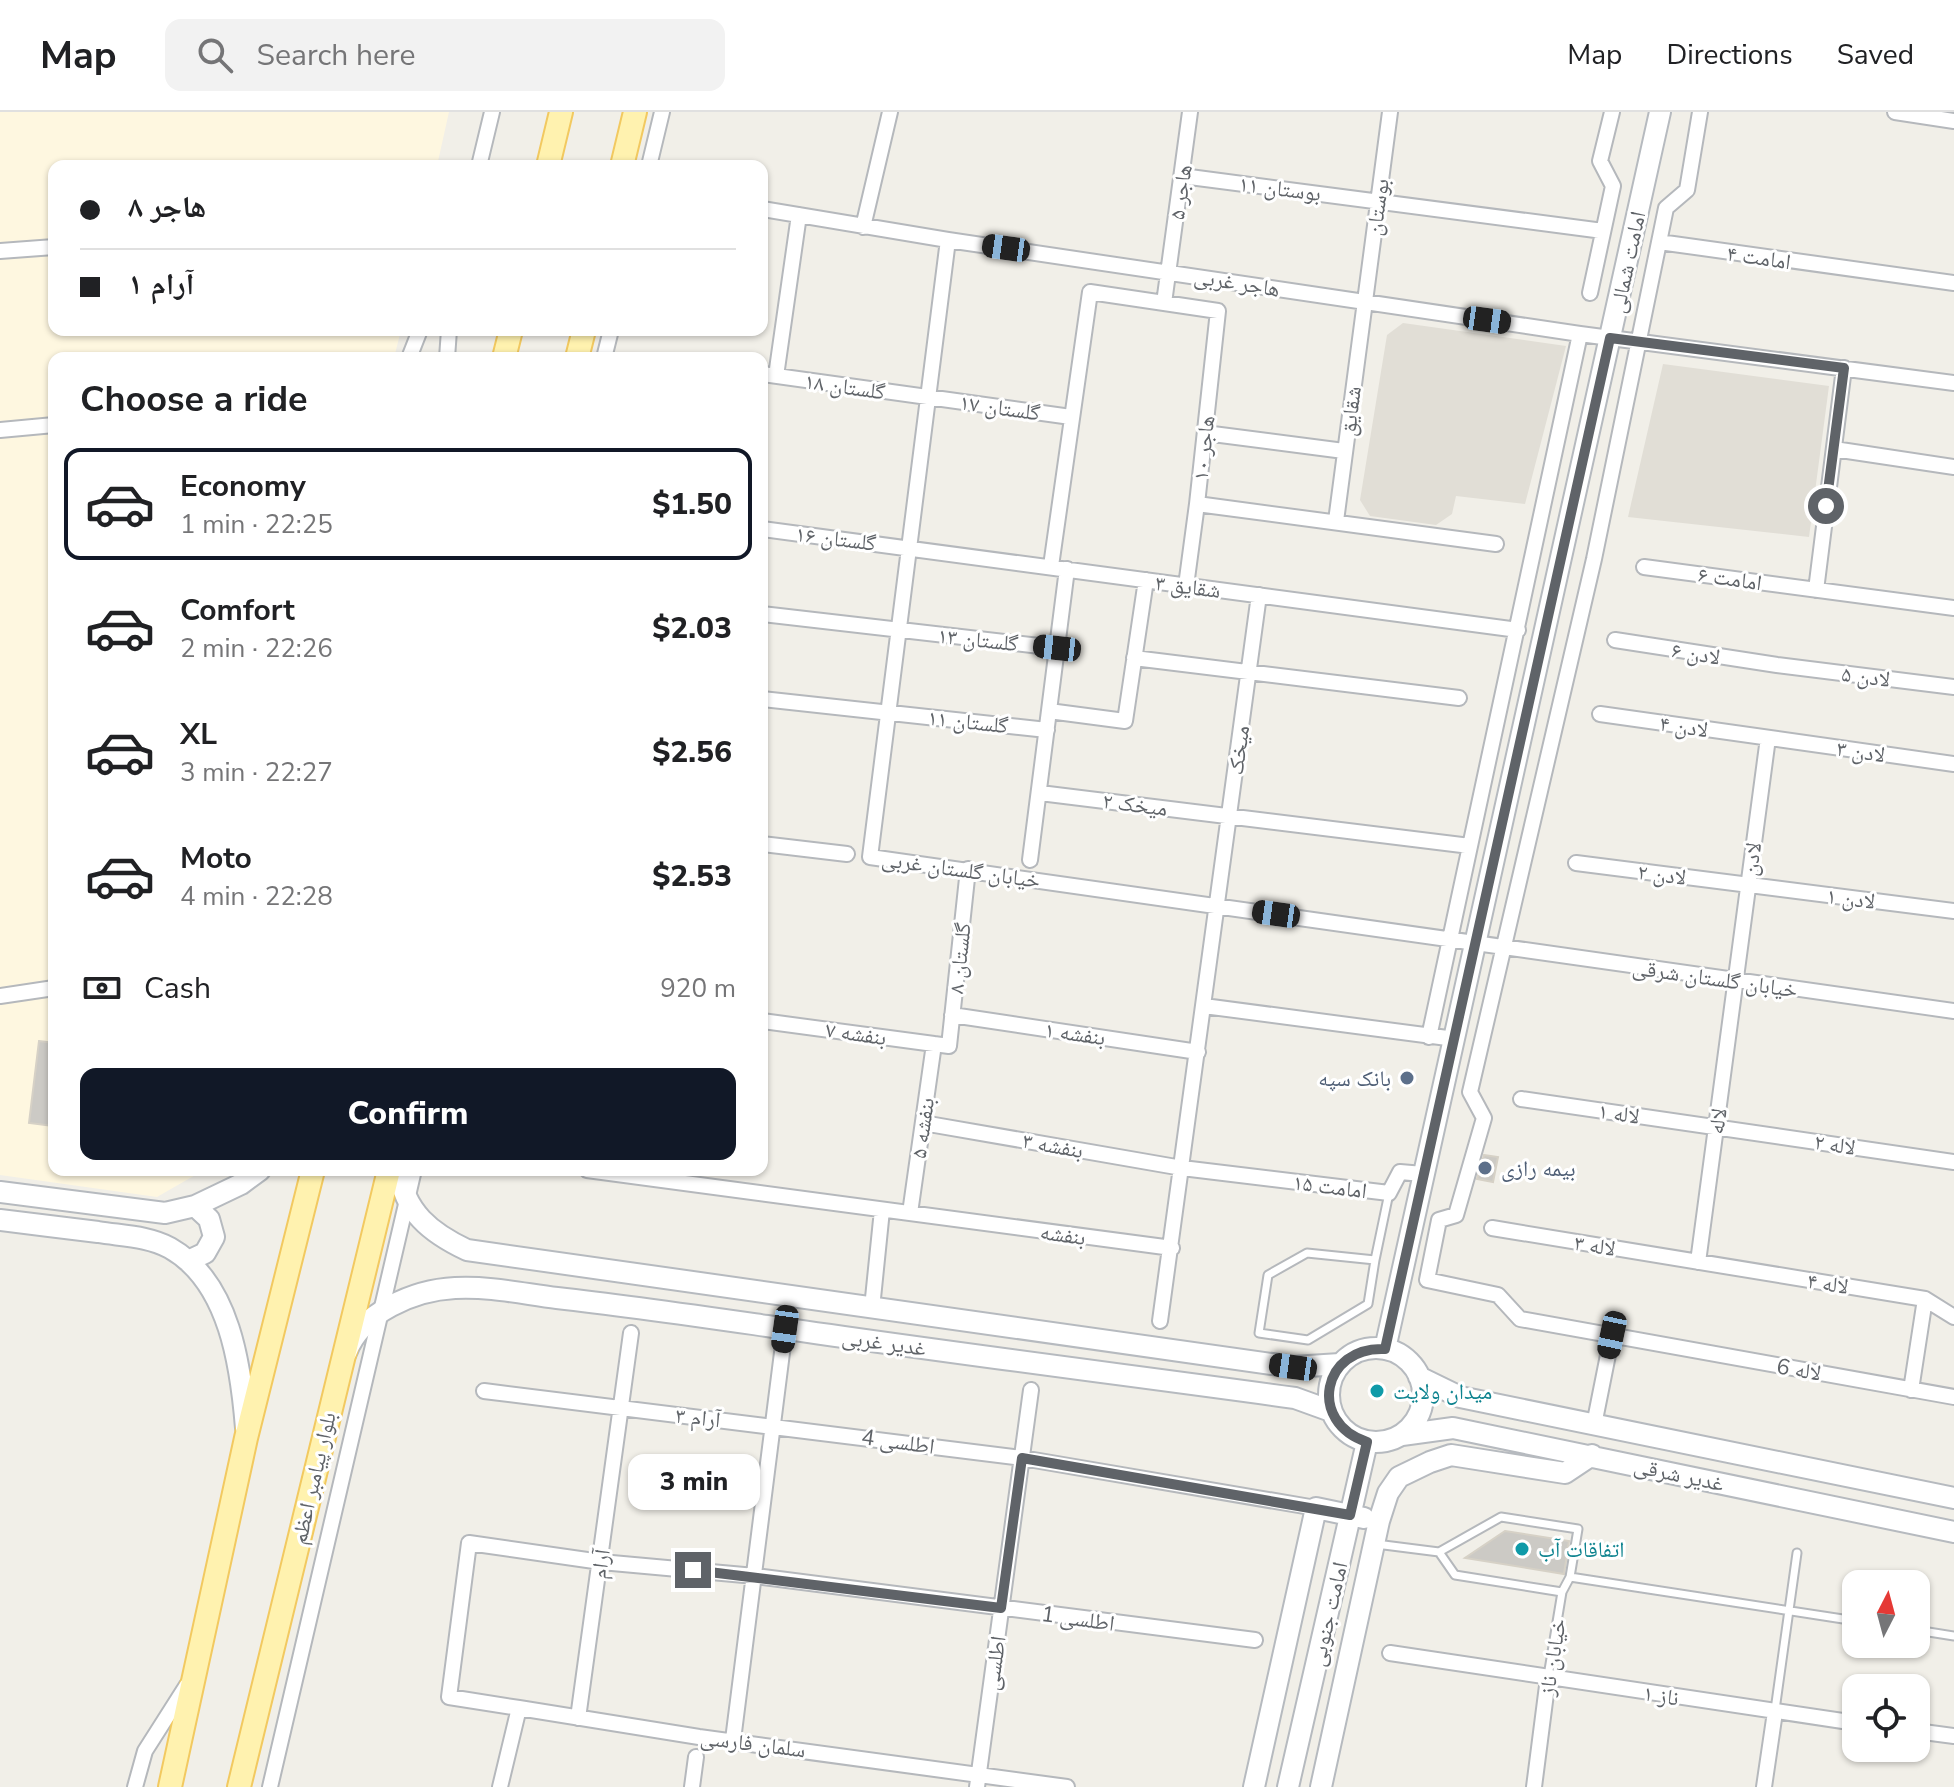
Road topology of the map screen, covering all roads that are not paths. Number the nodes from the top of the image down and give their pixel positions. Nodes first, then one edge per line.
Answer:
1 (492, 112) edge
2 (561, 112) edge
3 (635, 112) edge
4 (662, 112) edge
5 (890, 112) edge
6 (1190, 112) edge
7 (1390, 112) edge
8 (1612, 112) edge
9 (1660, 112) edge
10 (1700, 112) edge
11 (1901, 113) edge
12 (1954, 121) edge
13 (480, 160) edge
14 (549, 160) edge
15 (623, 160) edge
16 (650, 160) edge
17 (1182, 176) junction
18 (1378, 200) junction
19 (768, 210) edge
20 (799, 215) junction
21 (863, 227) junction
22 (1603, 231) junction
23 (948, 240) junction
24 (1659, 242) junction
25 (48, 247) edge
26 (0, 251) edge
27 (1169, 271) junction
28 (1954, 283) edge
29 (1590, 293) dead end
30 (1364, 302) junction
31 (1164, 303) junction
32 (1580, 334) junction
33 (1610, 338) junction
34 (1638, 341) junction
35 (1844, 368) junction
36 (769, 375) edge
37 (1954, 383) edge
38 (928, 398) junction
39 (1071, 417) junction
40 (48, 426) edge
41 (0, 430) edge
42 (1205, 433) junction
43 (1834, 449) junction
44 (1344, 451) junction
45 (1954, 467) edge
46 (1197, 504) junction
47 (1336, 521) junction
48 (768, 530) edge
49 (1496, 544) dead end
50 (909, 548) junction
51 (1051, 566) junction
52 (1644, 567) dead end
53 (1067, 569) junction
54 (1146, 580) junction
55 (1186, 586) junction
56 (1816, 590) junction
57 (1259, 595) junction
58 (1954, 608) edge
59 (768, 615) edge
60 (899, 630) junction
61 (1518, 630) junction
62 (1615, 640) dead end
63 (1057, 648) junction
64 (1134, 658) junction
65 (1777, 665) joint
66 (1248, 672) junction
67 (1954, 687) edge
68 (1459, 698) dead end
69 (768, 700) edge
70 (1049, 711) junction
71 (888, 713) junction
72 (1600, 714) dead end
73 (1047, 730) junction
74 (1768, 738) junction
75 (1954, 764) edge
76 (1040, 793) junction
77 (1229, 816) junction
78 (768, 845) edge
79 (1470, 846) junction
80 (847, 854) dead end
81 (1030, 860) dead end
82 (1576, 863) dead end
83 (968, 869) junction
84 (1748, 885) junction
85 (1217, 905) junction
86 (1954, 911) edge
87 (1451, 939) junction
88 (1477, 943) junction
89 (1503, 947) junction
90 (1735, 981) junction
91 (48, 989) edge
92 (0, 996) edge
93 (1204, 1006) junction
94 (1954, 1011) edge
95 (952, 1015) junction
96 (768, 1022) edge
97 (1429, 1037) junction
98 (1455, 1039) junction
99 (942, 1045) junction
100 (1198, 1052) junction
101 (1444, 1088) junction
102 (1470, 1092) junction
103 (1521, 1099) dead end
104 (923, 1123) junction
105 (1716, 1126) junction
106 (1954, 1162) edge
107 (1182, 1168) junction
108 (1423, 1174) junction
109 (252, 1176) edge
110 (312, 1176) edge
111 (388, 1176) edge
112 (400, 1176) edge
113 (413, 1176) edge
114 (643, 1176) edge
115 (1273, 1179) joint
116 (0, 1192) edge
117 (1389, 1193) junction
118 (408, 1198) junction
119 (195, 1206) junction
120 (882, 1210) junction
121 (910, 1213) junction
122 (0, 1220) edge
123 (1492, 1228) dead end
124 (1172, 1248) junction
125 (494, 1255) junction
126 (1375, 1260) junction
127 (188, 1261) junction
128 (1698, 1262) junction
129 (491, 1290) junction
130 (1925, 1299) junction
131 (872, 1308) junction
132 (380, 1314) junction
133 (1954, 1317) edge
134 (1160, 1321) dead end
135 (785, 1329) junction
136 (631, 1333) dead end
137 (1612, 1335) junction
138 (1385, 1349) junction
139 (1340, 1364) junction
140 (1419, 1377) junction
141 (336, 1383) junction
142 (1031, 1390) dead end
143 (1911, 1390) junction
144 (484, 1391) dead end
145 (1954, 1397) edge
146 (622, 1409) junction
147 (1331, 1411) junction
148 (773, 1424) junction
149 (1594, 1425) junction
150 (1402, 1435) junction
151 (246, 1438) junction
152 (1367, 1442) junction
153 (1592, 1455) junction
154 (1022, 1458) junction
155 (1954, 1498) edge
156 (1316, 1508) junction
157 (1350, 1515) junction
158 (1379, 1521) junction
159 (1954, 1532) edge
160 (469, 1543) joint
161 (1374, 1543) junction
162 (1439, 1552) junction
163 (1797, 1553) dead end
164 (601, 1562) junction
165 (755, 1576) junction
166 (1570, 1577) junction
167 (1562, 1592) junction
168 (1001, 1608) junction
169 (1789, 1611) junction
170 (1842, 1619) edge
171 (1930, 1632) edge
172 (1954, 1636) edge
173 (1255, 1640) dead end
174 (1390, 1653) dead end
175 (196, 1671) junction
176 (1548, 1678) junction
177 (519, 1708) junction
178 (1775, 1712) junction
179 (578, 1718) junction
180 (1842, 1721) edge
181 (1930, 1733) edge
182 (1954, 1736) edge
183 (733, 1740) junction
184 (696, 1757) dead end
185 (978, 1781) edge
186 (135, 1787) edge
187 (170, 1787) edge
188 (239, 1787) edge
189 (270, 1787) edge
190 (500, 1787) edge
191 (692, 1787) edge
192 (1067, 1787) edge
193 (1254, 1787) edge
194 (1288, 1787) edge
195 (1321, 1787) edge
196 (1534, 1787) edge
197 (1764, 1787) edge

1 - 13 street
2 - 14 main road
3 - 15 main road
4 - 16 street
5 - 21 street
6 - 17 street, هاجر ۵
7 - 18 street, بوستان
8 - 22 street
9 - 33 main road, امامت شمالی
10 - 24 street
11 - 12 street
17 - 18 street, بوستان ۱۱
17 - 27 street, هاجر ۵
18 - 22 street, بوستان ۱۱
18 - 30 street, بوستان
19 - 20 street, هاجر غربی
20 - 21 street, هاجر غربی
20 - 36 street
21 - 23 street, هاجر غربی
22 - 29 street
23 - 27 street, هاجر غربی
23 - 38 street, خیابان گلستان غربی
24 - 28 street, امامت ۴
24 - 34 street
25 - 26 street
27 - 30 street, هاجر غربی
27 - 31 street, هاجر ۵
30 - 32 street, هاجر غربی
30 - 44 street, شقایق
31 - 39 street
31 - 42 street, هاجر ۱۰
32 - 33 street, هاجر غربی
32 - 61 street
33 - 34 street, هاجر غربی
33 - 88 main road, امامت شمالی
34 - 35 street, هاجر غربی
34 - 89 street
35 - 37 street, هاجر غربی
35 - 43 street
36 - 38 street, گلستان ۱۸
38 - 39 street, گلستان ۱۷
38 - 50 street, خیابان گلستان غربی
39 - 51 street
40 - 41 street
42 - 44 street
42 - 46 street, هاجر ۱۰
43 - 45 street
43 - 56 street
44 - 47 street, شقایق
46 - 47 street
46 - 55 street, هاجر ۱۰
47 - 49 street
48 - 50 street, گلستان ۱۶
50 - 51 street, گلستان ۱۶
50 - 60 street, خیابان گلستان غربی
51 - 53 street, شقایق ۳
52 - 56 street, امامت ۶
53 - 54 street, شقایق ۳
53 - 63 street
54 - 55 street, شقایق ۳
54 - 64 street
55 - 57 street, شقایق ۳
56 - 58 street, امامت ۶
57 - 61 street, شقایق ۳
57 - 66 street, میخک
59 - 60 street, گلستان ۱۳
60 - 63 street, گلستان ۱۳
60 - 71 street, خیابان گلستان غربی
61 - 79 street
62 - 65 street, لادن ۶
63 - 70 street
64 - 66 street
64 - 70 street
65 - 67 street, لادن ۵
66 - 68 street
66 - 77 street, میخک
69 - 71 street, گلستان ۱۱
70 - 73 street
71 - 73 street, گلستان ۱۱
71 - 83 street, خیابان گلستان غربی
72 - 74 street, لادن ۴
73 - 76 street
74 - 75 street, لادن ۳
74 - 84 street, لادن
76 - 77 street, میخک ۲
76 - 81 street
77 - 79 street, میخک ۲
77 - 85 street, میخک
78 - 80 street
79 - 87 street
82 - 84 street, لادن ۲
83 - 85 street, خیابان گلستان غربی
83 - 95 street, گلستان ۸
84 - 86 street, لادن ۱
84 - 90 street, لادن
85 - 87 street, خیابان گلستان غربی
85 - 93 street
87 - 88 street, خیابان گلستان غربی
87 - 97 street
88 - 89 street, خیابان گلستان شرقی
88 - 98 main road, امامت شمالی
89 - 90 street, خیابان گلستان شرقی
89 - 102 street
90 - 94 street, خیابان گلستان شرقی
90 - 105 street, لاله
91 - 92 street
93 - 97 street
93 - 100 street
95 - 99 street, گلستان ۸
95 - 100 street, بنفشه ۱
96 - 99 street, بنفشه ۷
97 - 98 street
98 - 101 main road, امامت شمالی
99 - 104 street, بنفشه ۵
100 - 107 street
101 - 102 street
101 - 108 main road, امامت شمالی
102 - 137 street, لاله 6
103 - 105 street, لاله ۱
104 - 107 street, بنفشه ۳
104 - 121 street, بنفشه ۵
105 - 106 street, لاله ۲
105 - 128 street, لاله
107 - 115 street, بنفشه ۳
107 - 124 street
108 - 117 street, امامت ۱۵
108 - 138 main road, امامت شمالی
109 - 119 main road
110 - 151 main road
111 - 141 main road, بلوار پیامبر اعظم
112 - 118 main road, غدیر غربی
113 - 118 street
114 - 120 street, بنفشه
115 - 117 street, امامت ۱۵
116 - 119 main road
117 - 126 lane
118 - 125 main road, غدیر غربی
118 - 132 street
119 - 127 main road
120 - 121 street, بنفشه
120 - 131 street
121 - 124 street, بنفشه
122 - 127 main road
123 - 128 street, لاله ۳
124 - 134 street
125 - 129 main road
125 - 131 main road, غدیر غربی
126 - 126 lane
127 - 151 main road
128 - 130 street, لاله ۴
129 - 132 main road, غدیر غربی
129 - 135 main road, غدیر غربی
130 - 133 street, لاله ۴
130 - 143 street
131 - 139 main road, غدیر غربی
132 - 141 main road, غدیر غربی
132 - 189 street
135 - 147 main road, غدیر غربی
135 - 148 street
136 - 146 street, آرام
137 - 143 street, لاله 6
137 - 149 street
138 - 139 main road
138 - 140 main road
139 - 147 main road
140 - 149 main road, غدیر شرقی
140 - 150 main road
141 - 188 main road, بلوار پیامبر اعظم
142 - 154 street, اطلسی
143 - 145 street, لاله 6
144 - 146 street, آرام ۳
146 - 148 street, آرام ۳
146 - 164 street, آرام
147 - 152 main road
148 - 154 street, اطلسی 4
148 - 165 street
149 - 155 main road, غدیر شرقی
150 - 152 main road
150 - 153 main road, غدیر شرقی
151 - 175 main road
152 - 157 main road, امامت جنوبی
153 - 158 main road
153 - 159 main road, غدیر شرقی
154 - 156 street, اطلسی 4
154 - 168 street, اطلسی
156 - 157 main road
156 - 193 main road
157 - 158 main road
157 - 194 main road, امامت جنوبی
158 - 161 main road
160 - 164 street, اطلسی 1
160 - 177 street, سلمان فارسی
161 - 162 lane
161 - 195 main road
162 - 166 lane, خیابان ناز
162 - 167 lane
163 - 169 lane
164 - 165 street, اطلسی 1
164 - 179 street, آرام
165 - 168 street, اطلسی 1
165 - 183 street
166 - 167 lane, خیابان ناز
166 - 169 lane
167 - 176 lane, خیابان ناز
168 - 173 street, اطلسی 1
168 - 185 street, اطلسی
169 - 170 lane
169 - 178 lane
171 - 172 lane
174 - 176 street, ناز ۱
175 - 186 street
175 - 187 main road
176 - 178 street, ناز ۱
176 - 196 street, خیابان ناز
177 - 179 street, سلمان فارسی
177 - 190 street
178 - 180 street, ناز ۱
178 - 197 street
179 - 183 street, سلمان فارسی
181 - 182 street
183 - 185 street, سلمان فارسی
184 - 191 street
185 - 192 street, سلمان فارسی

